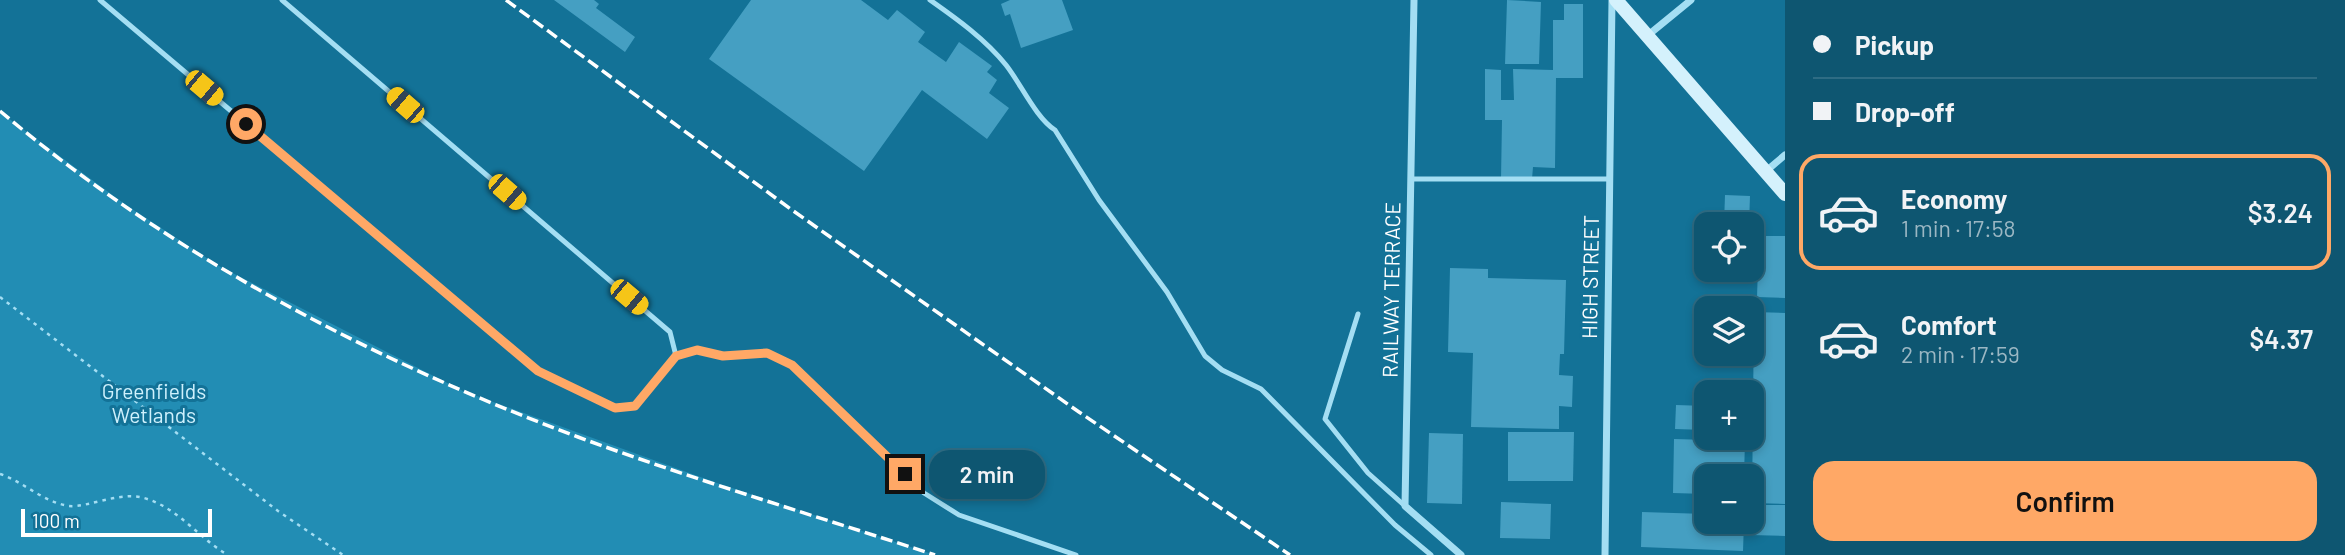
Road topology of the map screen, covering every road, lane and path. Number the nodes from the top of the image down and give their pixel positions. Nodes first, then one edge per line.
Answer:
1 (100, 0) edge
2 (282, 0) edge
3 (930, 0) edge
4 (1414, 0) edge
5 (1614, 0) edge
6 (1691, 0) edge
7 (1647, 36) junction
8 (1785, 155) edge
9 (1765, 172) junction
10 (1411, 179) junction
11 (1610, 179) junction
12 (1785, 194) edge
13 (0, 297) edge
14 (1358, 314) dead end
15 (676, 356) junction
16 (0, 474) edge
17 (1405, 506) junction
18 (228, 555) edge
19 (344, 555) edge
20 (1076, 555) edge
21 (1430, 555) edge
22 (1461, 555) edge
23 (1605, 555) edge

1 - 15 lane
2 - 15 lane
3 - 21 lane
4 - 10 street, RAILWAY TERRACE
5 - 7 street
5 - 11 street, HIGH STREET
6 - 7 street
7 - 9 street
8 - 9 street
9 - 12 street
10 - 11 lane
10 - 17 street, RAILWAY TERRACE
11 - 23 street, HIGH STREET
13 - 19 path
14 - 17 lane
15 - 20 lane
16 - 18 path
17 - 22 street

